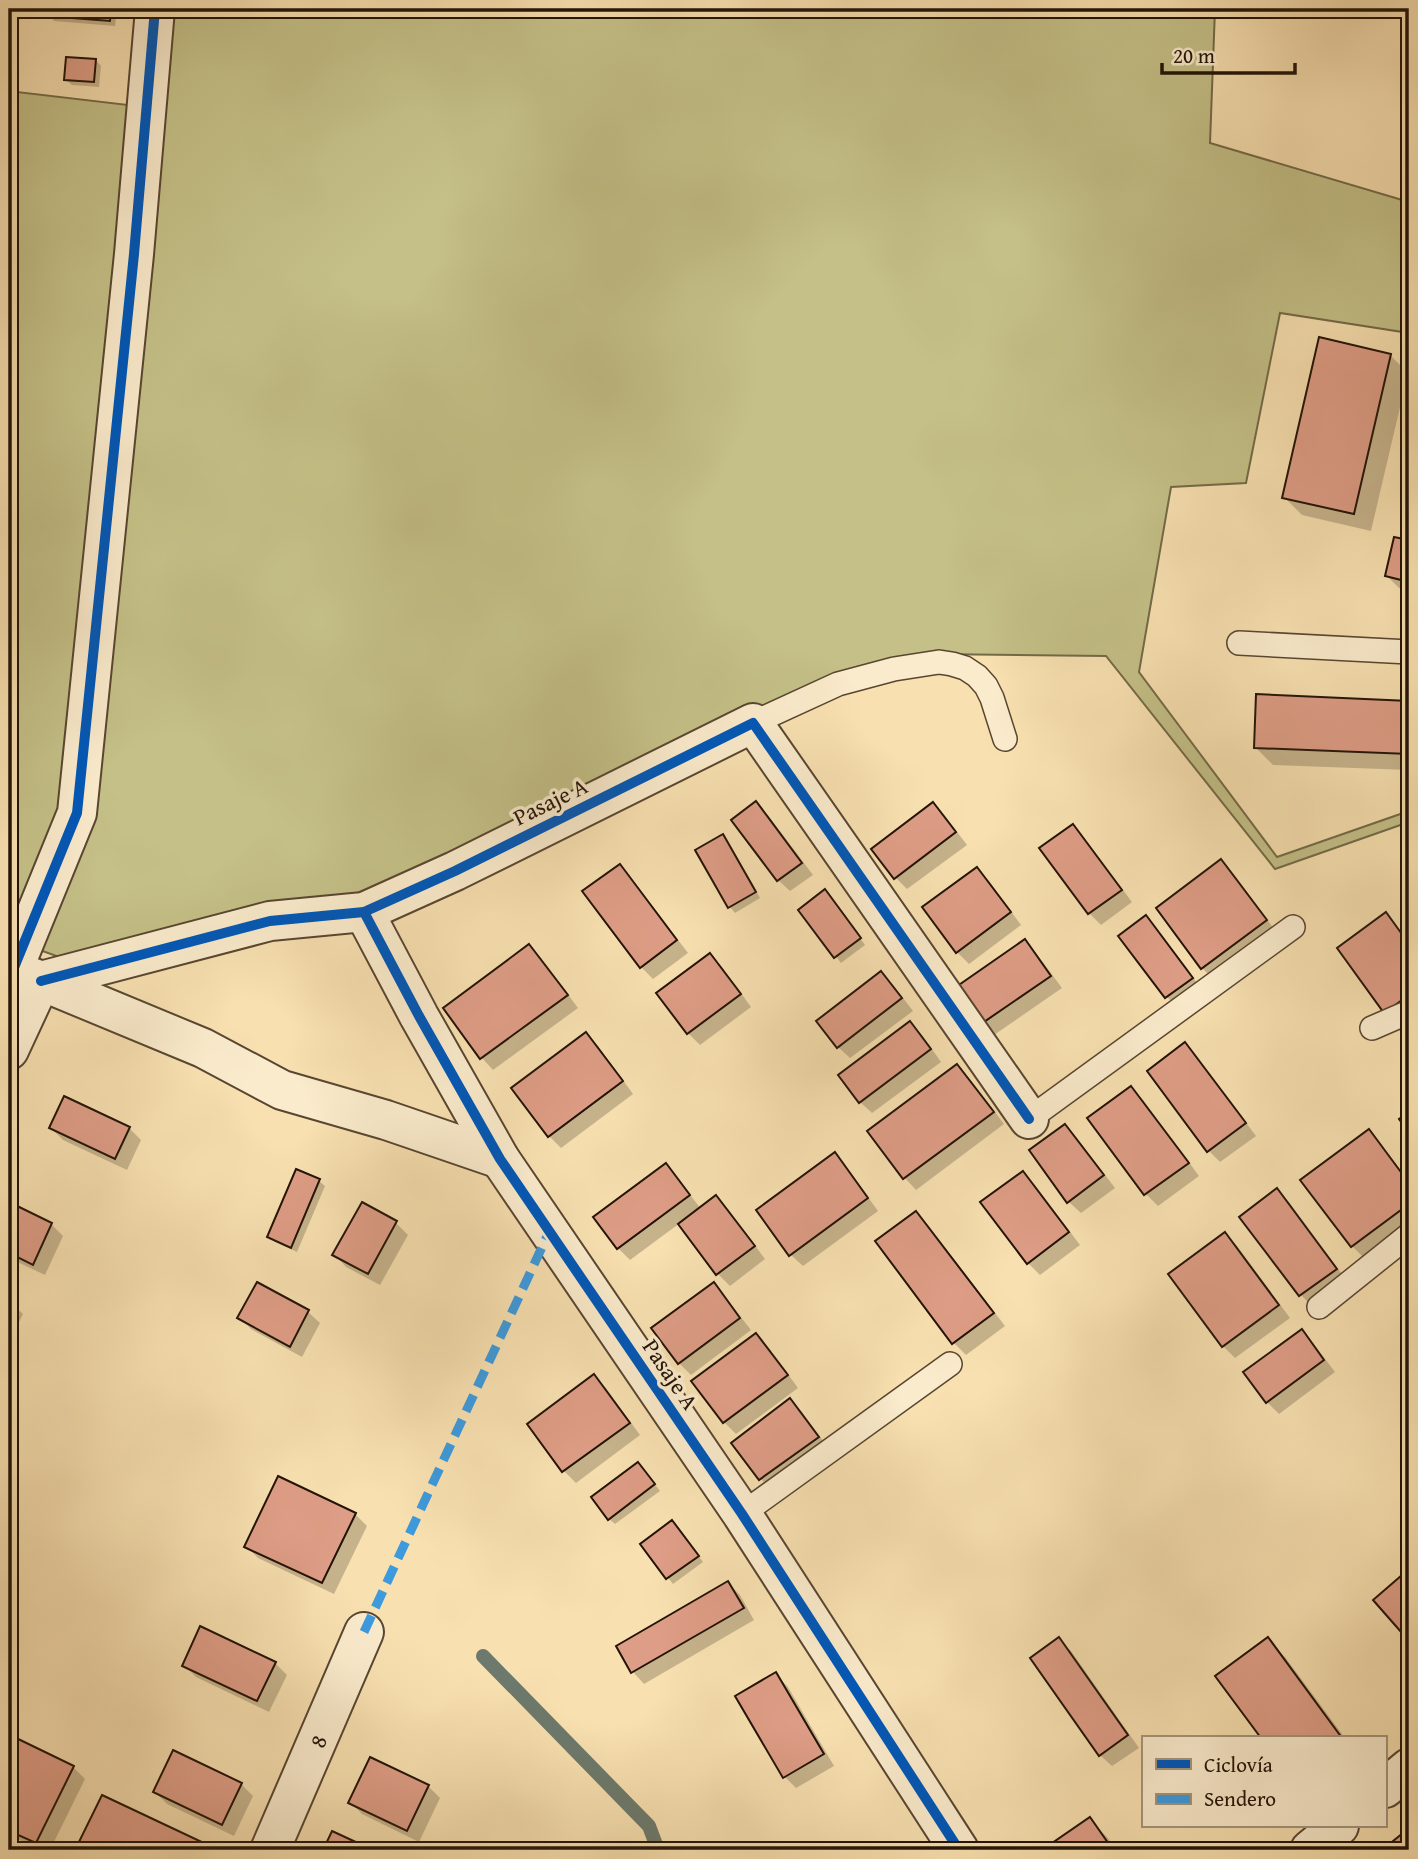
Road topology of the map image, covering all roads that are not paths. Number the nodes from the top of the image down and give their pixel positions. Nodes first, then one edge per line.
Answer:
1 (155, 9) edge
2 (1239, 643) dead end
3 (1409, 652) edge
4 (753, 723) junction
5 (1005, 739) dead end
6 (364, 912) junction
7 (1293, 927) dead end
8 (21, 973) edge
9 (1409, 1012) edge
10 (1372, 1028) dead end
11 (9, 1050) edge
12 (1029, 1119) joint
13 (500, 1159) junction
14 (1409, 1235) edge
15 (1319, 1307) dead end
16 (950, 1364) dead end
17 (742, 1514) junction
18 (364, 1632) dead end
19 (1409, 1768) edge
20 (1386, 1787) edge
21 (1337, 1828) edge
22 (270, 1850) edge
23 (959, 1850) edge
24 (1310, 1850) edge

1 - 8 street
2 - 3 lane
4 - 5 lane
4 - 6 street, Pasaje A
4 - 12 street
6 - 8 street, Pasaje A
6 - 13 street, Pasaje A
7 - 12 lane
8 - 11 street
8 - 13 street
9 - 10 lane
13 - 17 street, Pasaje A
14 - 15 lane
16 - 17 lane
17 - 23 street, Pasaje A
18 - 22 street, 8
19 - 20 street
21 - 24 street

